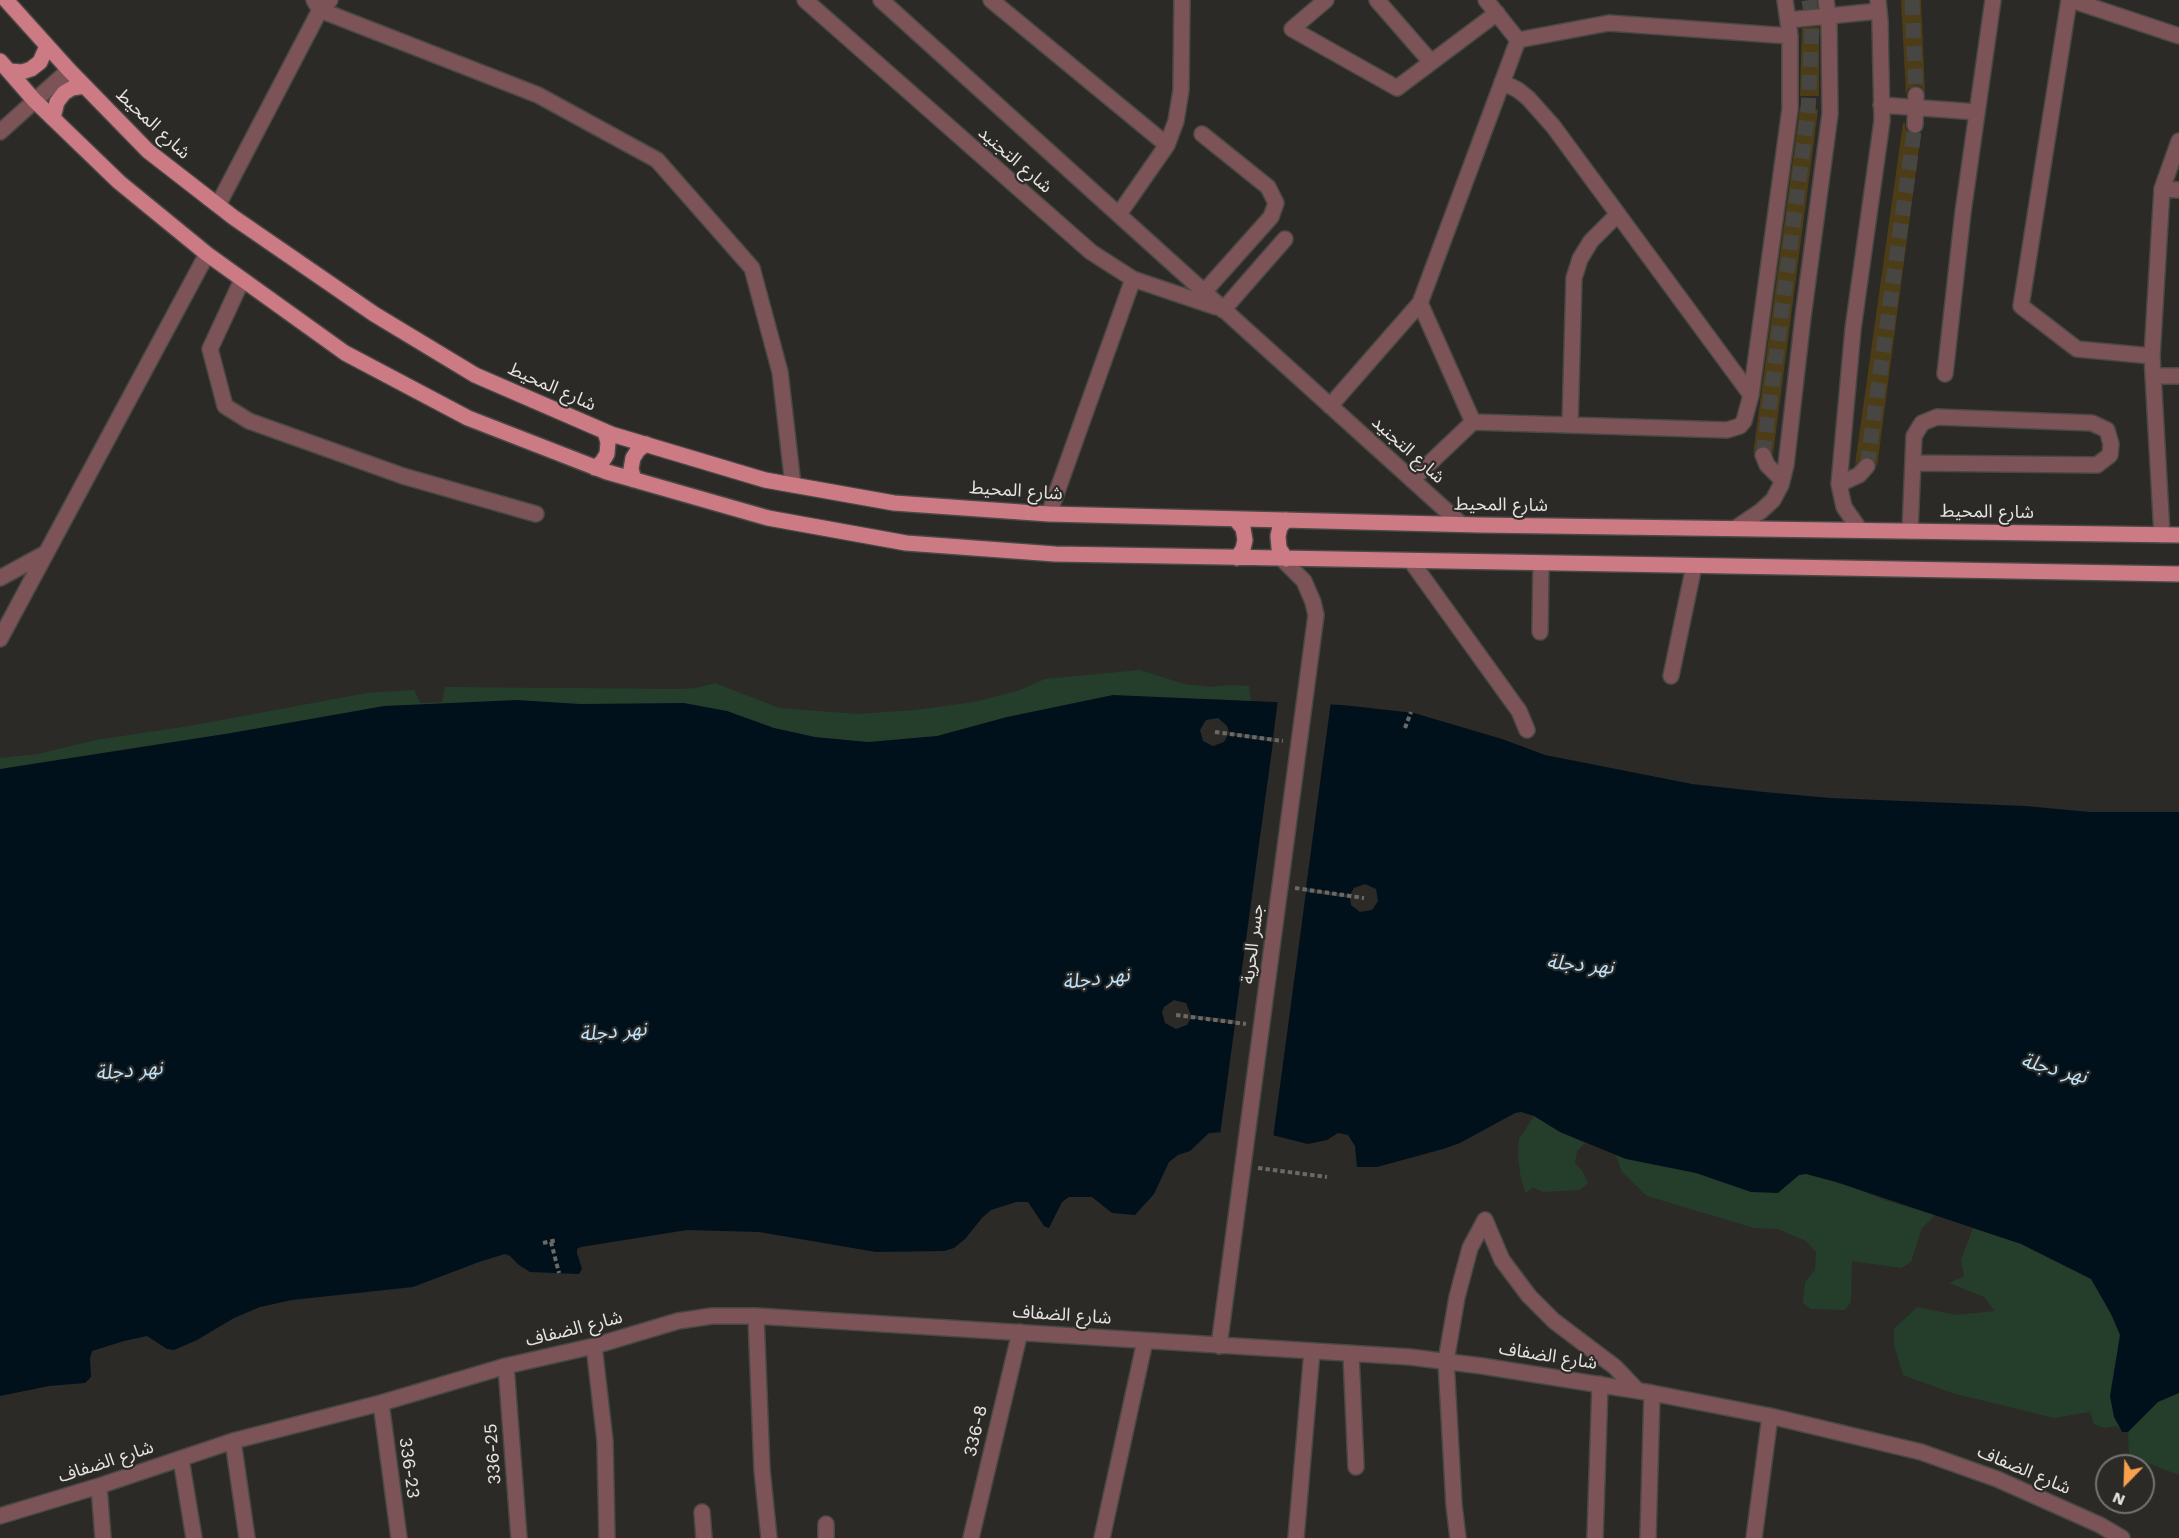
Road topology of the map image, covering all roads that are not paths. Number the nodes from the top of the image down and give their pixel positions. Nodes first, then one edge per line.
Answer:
1 (6, 0) edge
2 (805, 0) edge
3 (881, 0) edge
4 (991, 0) edge
5 (1182, 0) edge
6 (1326, 0) edge
7 (1377, 0) edge
8 (1486, 0) edge
9 (1785, 0) edge
10 (1826, 0) tunnel mouth
11 (1993, 0) edge
12 (2070, 0) edge
13 (321, 3) edge
14 (1878, 6) edge
15 (1497, 13) junction
16 (1828, 17) junction
17 (1804, 19) junction
18 (1790, 36) junction
19 (2179, 36) edge
20 (1518, 40) junction
21 (47, 46) junction
22 (1431, 62) junction
23 (4, 66) edge
24 (69, 70) junction
25 (1502, 82) junction
26 (84, 87) junction
27 (34, 100) junction
28 (1920, 103) junction
29 (1881, 105) junction
30 (1977, 112) junction
31 (53, 118) junction
32 (1915, 125) tunnel mouth
33 (0, 132) edge
34 (1202, 134) dead end
35 (2179, 141) edge
36 (1167, 145) junction
37 (2162, 189) junction
38 (2179, 190) edge
39 (218, 205) junction
40 (1119, 214) junction
41 (1617, 215) junction
42 (1285, 239) dead end
43 (207, 254) junction
44 (1133, 279) junction
45 (242, 280) junction
46 (1204, 292) junction
47 (1420, 303) junction
48 (1223, 310) junction
49 (2152, 356) junction
50 (1945, 374) dead end
51 (2153, 376) junction
52 (2179, 376) edge
53 (1751, 395) junction
54 (1330, 406) junction
55 (1473, 422) junction
56 (1570, 425) junction
57 (605, 432) junction
58 (646, 444) junction
59 (1763, 455) tunnel mouth
60 (1914, 463) junction
61 (1867, 466) dead end
62 (595, 468) junction
63 (634, 480) junction
64 (1412, 480) junction
65 (1782, 480) junction
66 (1839, 484) junction
67 (793, 485) junction
68 (536, 514) dead end
69 (1049, 514) junction
70 (1235, 519) junction
71 (1286, 520) junction
72 (1460, 523) junction
73 (1736, 528) junction
74 (1860, 530) junction
75 (1910, 531) junction
76 (2162, 535) junction
77 (2179, 535) edge
78 (46, 553) junction
79 (1237, 558) junction
80 (1284, 559) junction
81 (1412, 561) junction
82 (1541, 563) junction
83 (1694, 566) junction
84 (2179, 574) edge
85 (0, 578) edge
86 (1540, 632) dead end
87 (0, 639) edge
88 (1671, 676) dead end
89 (1527, 730) dead end
90 (756, 1316) junction
91 (1020, 1332) junction
92 (1145, 1341) junction
93 (594, 1346) junction
94 (1219, 1346) junction
95 (1312, 1352) junction
96 (1351, 1354) junction
97 (1446, 1361) junction
98 (506, 1366) junction
99 (1600, 1384) junction
100 (1645, 1392) junction
101 (381, 1403) junction
102 (1770, 1416) junction
103 (233, 1441) junction
104 (181, 1459) junction
105 (1356, 1467) dead end
106 (99, 1486) junction
107 (702, 1512) dead end
108 (0, 1516) edge
109 (103, 1538) edge
110 (194, 1538) edge
111 (247, 1538) edge
112 (399, 1538) edge
113 (519, 1538) edge
114 (607, 1538) edge
115 (704, 1538) edge
116 (769, 1538) edge
117 (971, 1538) edge
118 (1102, 1538) edge
119 (1296, 1538) edge
120 (1458, 1538) edge
121 (1595, 1538) edge
122 (1648, 1538) edge
123 (1755, 1538) edge
124 (2122, 1538) edge

1 - 21 main road, شارع المحيط
2 - 44 street, شارع التجنيد
3 - 40 street, شارع التجنيد
4 - 36 street
5 - 36 street
6 - 22 street
7 - 22 street
8 - 15 street
9 - 17 street
10 - 16 street
11 - 30 street
12 - 19 street
12 - 49 street
13 - 39 street
13 - 67 street
14 - 16 street
14 - 29 street
15 - 20 street
15 - 22 street
16 - 17 street
16 - 65 street
17 - 18 street
18 - 20 street
18 - 53 street
20 - 25 street
21 - 23 main road
21 - 24 main road, شارع المحيط
23 - 27 main road
24 - 26 main road, شارع المحيط
24 - 27 street
25 - 41 street
25 - 47 street
26 - 31 main road
26 - 39 main road, شارع المحيط
27 - 31 main road
27 - 33 street
28 - 29 street
28 - 30 street
28 - 32 street
29 - 66 street
30 - 50 street
31 - 43 main road
34 - 46 street
35 - 37 street
36 - 40 street
37 - 38 street
37 - 49 street
39 - 57 main road, شارع المحيط
40 - 46 street, شارع التجنيد
41 - 53 street
41 - 56 street
42 - 48 street
43 - 45 main road
43 - 78 street
44 - 48 street, شارع التجنيد
44 - 69 street
45 - 62 main road
45 - 68 street
46 - 48 street, شارع التجنيد
47 - 54 street
47 - 55 street
48 - 54 street, شارع التجنيد
49 - 51 street
51 - 52 street
51 - 76 street
53 - 56 street
54 - 64 street, شارع التجنيد
55 - 56 street
55 - 64 street
57 - 58 main road, شارع المحيط
57 - 62 main road
58 - 63 main road
58 - 67 main road, شارع المحيط
59 - 65 street
60 - 60 street
60 - 75 street
61 - 66 street
62 - 63 main road
63 - 79 main road
64 - 72 street, شارع التجنيد
65 - 73 street
66 - 74 street
67 - 69 main road, شارع المحيط
69 - 70 main road, شارع المحيط
70 - 71 main road, شارع المحيط
70 - 79 main road
71 - 72 main road, شارع المحيط
71 - 80 main road
72 - 73 main road, شارع المحيط
73 - 74 main road, شارع المحيط
74 - 75 main road, شارع المحيط
75 - 76 main road, شارع المحيط
76 - 77 main road, شارع المحيط
78 - 85 street
78 - 87 street
79 - 80 main road
80 - 81 main road
80 - 94 street, جسر الحرية
81 - 82 main road
81 - 89 street
82 - 83 main road
82 - 86 street
83 - 84 main road
83 - 88 street
90 - 91 street, شارع الضفاف
90 - 93 street, شارع الضفاف
90 - 116 street
91 - 92 street, شارع الضفاف
91 - 117 street, 336-8
92 - 94 street, شارع الضفاف
92 - 118 street
93 - 98 street, شارع الضفاف
93 - 114 street
94 - 95 street, شارع الضفاف
95 - 96 street, شارع الضفاف
95 - 119 street
96 - 97 street, شارع الضفاف
96 - 105 street
97 - 99 street, شارع الضفاف
97 - 100 street
97 - 120 street
98 - 101 street, شارع الضفاف
98 - 113 street, 336-25
99 - 100 street, شارع الضفاف
99 - 121 street
100 - 102 street, شارع الضفاف
100 - 122 street
101 - 103 street, شارع الضفاف
101 - 112 street, 336-23
102 - 123 street
102 - 124 street, شارع الضفاف
103 - 104 street, شارع الضفاف
103 - 111 street
104 - 106 street, شارع الضفاف
104 - 110 street
106 - 108 street, شارع الضفاف
106 - 109 street
107 - 115 street

